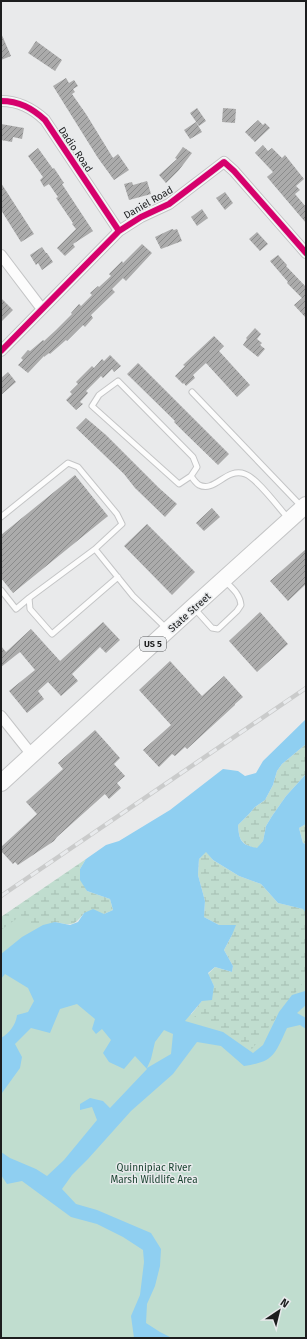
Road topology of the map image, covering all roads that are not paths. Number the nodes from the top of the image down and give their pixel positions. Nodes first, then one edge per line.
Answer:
1 (1, 101) edge
2 (119, 231) junction
3 (306, 253) edge
4 (1, 255) edge
5 (42, 309) junction
6 (1, 351) edge
7 (192, 392) dead end
8 (191, 476) junction
9 (305, 507) edge
10 (1, 517) edge
11 (290, 520) junction
12 (95, 549) junction
13 (118, 577) junction
14 (224, 580) junction
15 (1, 590) edge
16 (29, 598) junction
17 (193, 607) junction
18 (168, 631) junction
19 (1, 716) edge
20 (32, 755) junction
21 (1, 784) edge

1 - 2 street, Dadio Road
2 - 3 street, Daniel Road
2 - 5 street, Daniel Road
4 - 5 street
5 - 6 street, Daniel Road
7 - 9 lane
8 - 8 lane
8 - 11 lane
9 - 11 main road, State Street / US 5
10 - 12 lane
11 - 14 main road, State Street / US 5
12 - 13 lane
12 - 16 lane
13 - 16 lane
13 - 18 lane
14 - 17 main road, State Street / US 5
14 - 17 lane
15 - 16 lane
17 - 18 main road, State Street / US 5
18 - 20 main road, State Street / US 5
19 - 20 street
20 - 21 main road, State Street / US 5

